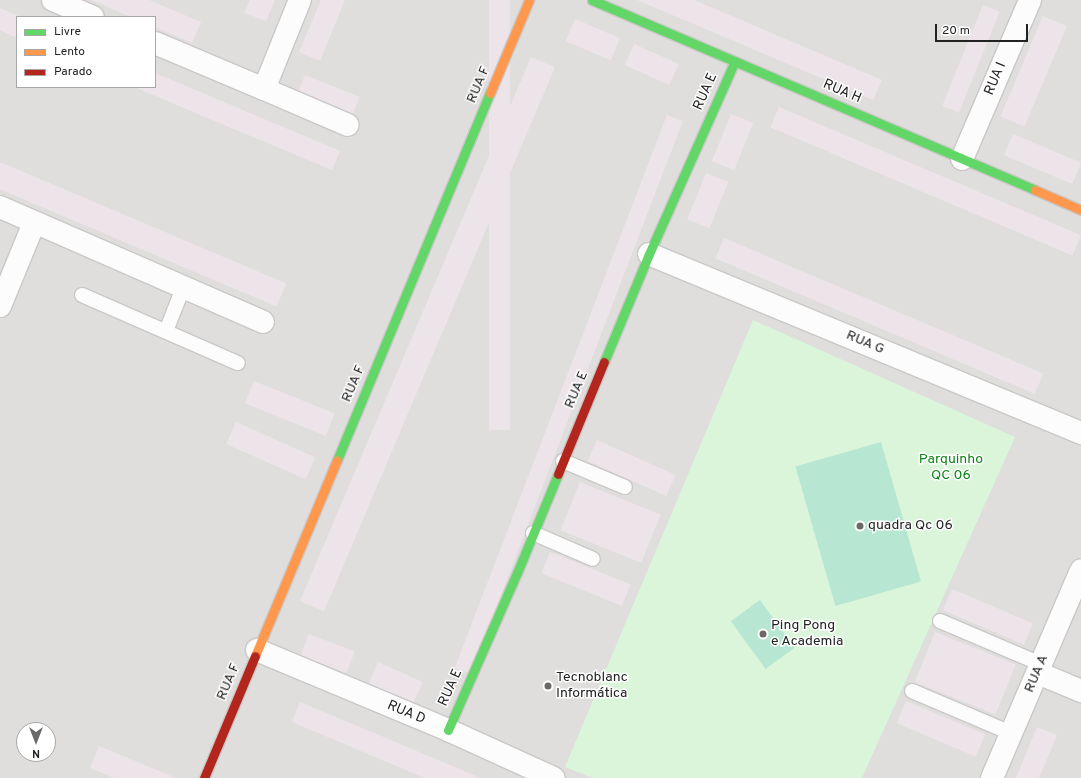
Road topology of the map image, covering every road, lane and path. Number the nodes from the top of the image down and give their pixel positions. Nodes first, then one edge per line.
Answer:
1 (53, 0) edge
2 (300, 0) edge
3 (529, 0) edge
4 (592, 0) edge
5 (1030, 0) edge
6 (91, 16) edge
7 (156, 43) edge
8 (735, 61) junction
9 (264, 90) junction
10 (348, 125) dead end
11 (962, 159) junction
12 (0, 207) edge
13 (1081, 210) edge
14 (34, 223) junction
15 (649, 254) junction
16 (183, 288) junction
17 (82, 295) dead end
18 (0, 306) edge
19 (263, 322) dead end
20 (166, 331) junction
21 (238, 363) dead end
22 (1081, 433) edge
23 (563, 461) junction
24 (625, 487) dead end
25 (533, 532) junction
26 (593, 559) dead end
27 (1081, 570) edge
28 (940, 621) dead end
29 (257, 650) junction
30 (1040, 668) junction
31 (912, 691) dead end
32 (1081, 691) edge
33 (448, 730) junction
34 (1011, 733) junction
35 (204, 778) edge
36 (554, 778) edge
37 (992, 778) edge

1 - 6 street
2 - 9 street
3 - 29 street, RUA F
4 - 8 street, RUA H
5 - 11 street, RUA I
7 - 9 street
8 - 11 street, RUA H
8 - 15 street, RUA E
9 - 10 street
11 - 13 street, RUA H
12 - 14 street
14 - 16 street
14 - 18 street
15 - 22 street, RUA G
15 - 23 street, RUA E
16 - 19 street
16 - 20 lane
17 - 20 lane
20 - 21 lane
23 - 24 lane
23 - 25 street, RUA E
25 - 26 lane
25 - 33 street, RUA E
27 - 30 street, RUA A
28 - 30 lane
29 - 33 street, RUA D
29 - 35 street, RUA F
30 - 32 street
30 - 34 street, RUA A
31 - 34 lane
33 - 36 street, RUA D
34 - 37 street, RUA A

